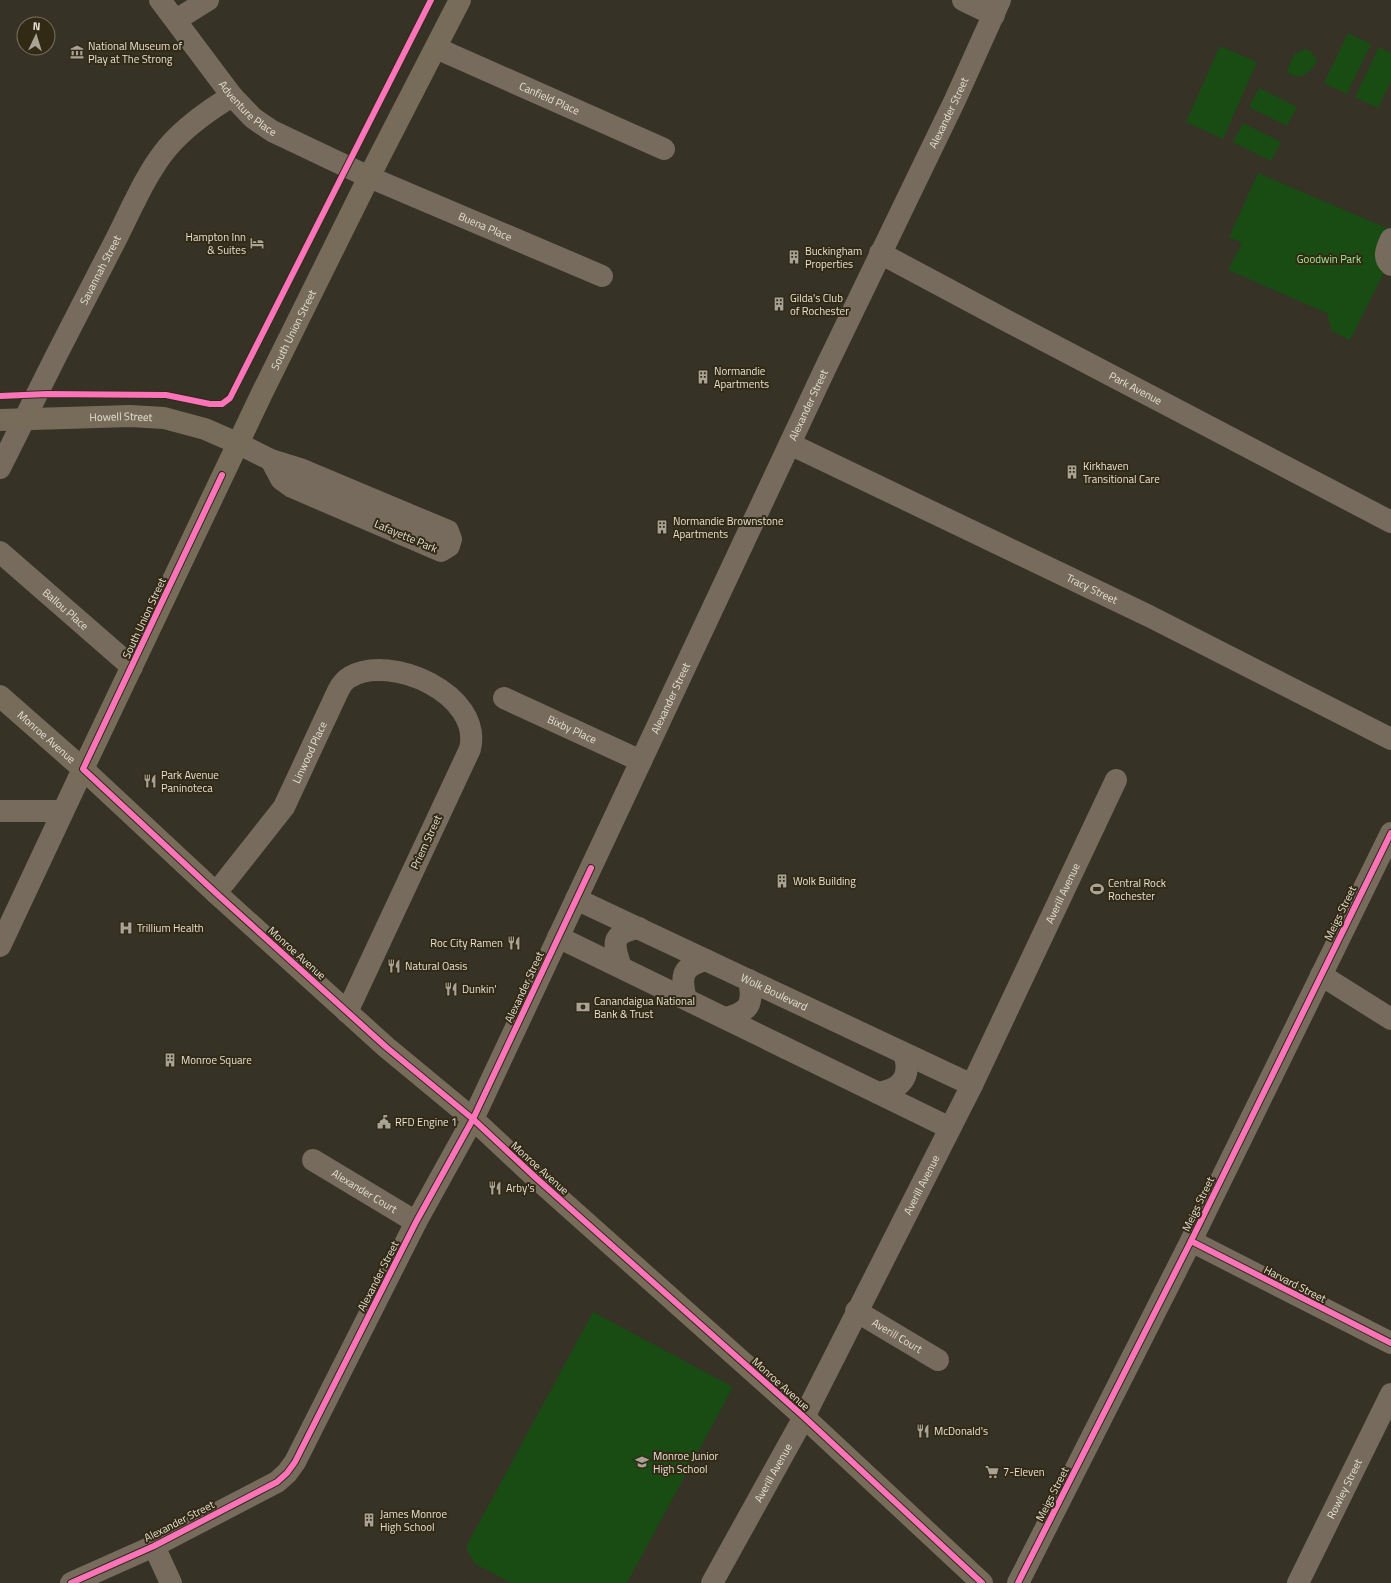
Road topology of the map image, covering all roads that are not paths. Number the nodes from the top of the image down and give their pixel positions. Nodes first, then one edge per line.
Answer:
1 (160, 0) edge
2 (208, 0) edge
3 (460, 0) edge
4 (963, 0) edge
5 (997, 7) edge
6 (176, 20) junction
7 (436, 48) junction
8 (232, 96) junction
9 (664, 149) dead end
10 (369, 177) junction
11 (1391, 239) edge
12 (880, 253) junction
13 (1391, 265) edge
14 (602, 276) dead end
15 (25, 419) junction
16 (0, 420) edge
17 (237, 443) junction
18 (790, 444) junction
19 (271, 460) junction
20 (0, 468) edge
21 (373, 498) junction
22 (364, 518) junction
23 (1391, 522) edge
24 (0, 552) edge
25 (132, 667) junction
26 (429, 683) joint
27 (0, 696) edge
28 (504, 698) dead end
29 (1391, 739) edge
30 (641, 761) junction
31 (83, 769) junction
32 (1116, 780) dead end
33 (0, 811) edge
34 (63, 811) junction
35 (1391, 833) edge
36 (216, 893) junction
37 (576, 899) junction
38 (638, 928) junction
39 (558, 937) junction
40 (0, 946) edge
41 (706, 960) junction
42 (621, 967) junction
43 (1321, 975) junction
44 (749, 980) junction
45 (686, 999) junction
46 (347, 1012) junction
47 (725, 1018) junction
48 (1391, 1019) edge
49 (904, 1054) junction
50 (972, 1085) junction
51 (878, 1093) junction
52 (473, 1119) junction
53 (950, 1128) junction
54 (313, 1160) dead end
55 (416, 1222) junction
56 (1191, 1241) junction
57 (856, 1311) junction
58 (1391, 1343) edge
59 (938, 1360) dead end
60 (1391, 1394) edge
61 (804, 1417) junction
62 (154, 1546) junction
63 (71, 1583) edge
64 (171, 1583) edge
65 (712, 1583) edge
66 (982, 1583) edge
67 (1018, 1583) edge
68 (1298, 1583) edge

1 - 6 street, Adventure Place
2 - 6 street
3 - 7 main road, South Union Street
4 - 5 street
5 - 12 street, Alexander Street
6 - 8 street, Adventure Place
7 - 9 street, Canfield Place
7 - 10 main road, South Union Street
8 - 10 street, Adventure Place
8 - 15 street, Savannah Street
10 - 14 street, Buena Place
10 - 17 main road, South Union Street
11 - 13 street
12 - 18 street, Alexander Street
12 - 23 street, Park Avenue
15 - 16 main road, Howell Street
15 - 17 main road, Howell Street
15 - 20 street, Savannah Street
17 - 19 street
17 - 25 main road, South Union Street
18 - 29 street, Tracy Street
18 - 30 street, Alexander Street
19 - 21 street, Lafayette Park
19 - 22 street, Lafayette Park
21 - 22 street
21 - 22 street, Lafayette Park
24 - 25 street, Ballou Place
25 - 31 main road, South Union Street
26 - 36 street, Linwood Place
26 - 46 street, Priem Street
27 - 31 main road, Monroe Avenue
28 - 30 street, Bixby Place
30 - 37 street, Alexander Street
31 - 34 street, South Union Street
31 - 36 main road, Monroe Avenue
32 - 50 street, Averill Avenue
33 - 34 street
34 - 40 street, South Union Street
35 - 43 street, Meigs Street
36 - 46 main road, Monroe Avenue
37 - 38 street, Wolk Boulevard
37 - 39 street, Alexander Street
38 - 41 street, Wolk Boulevard
38 - 42 street
39 - 42 street
39 - 52 street, Alexander Street
41 - 44 street, Wolk Boulevard
41 - 45 street
42 - 45 street
43 - 48 street
43 - 56 street, Meigs Street
44 - 47 street
44 - 49 street, Wolk Boulevard
45 - 47 street
46 - 52 main road, Monroe Avenue
47 - 51 street
49 - 50 street, Wolk Boulevard
49 - 51 street
50 - 53 street, Averill Avenue
51 - 53 street
52 - 55 street, Alexander Street
52 - 61 main road, Monroe Avenue
53 - 57 street, Averill Avenue
54 - 55 street, Alexander Court
55 - 62 street, Alexander Street
56 - 58 street, Harvard Street
56 - 67 street, Meigs Street
57 - 59 street, Averill Court
57 - 61 street, Averill Avenue
60 - 68 street, Rowley Street
61 - 65 street, Averill Avenue
61 - 66 main road, Monroe Avenue
62 - 63 street, Alexander Street
62 - 64 street

